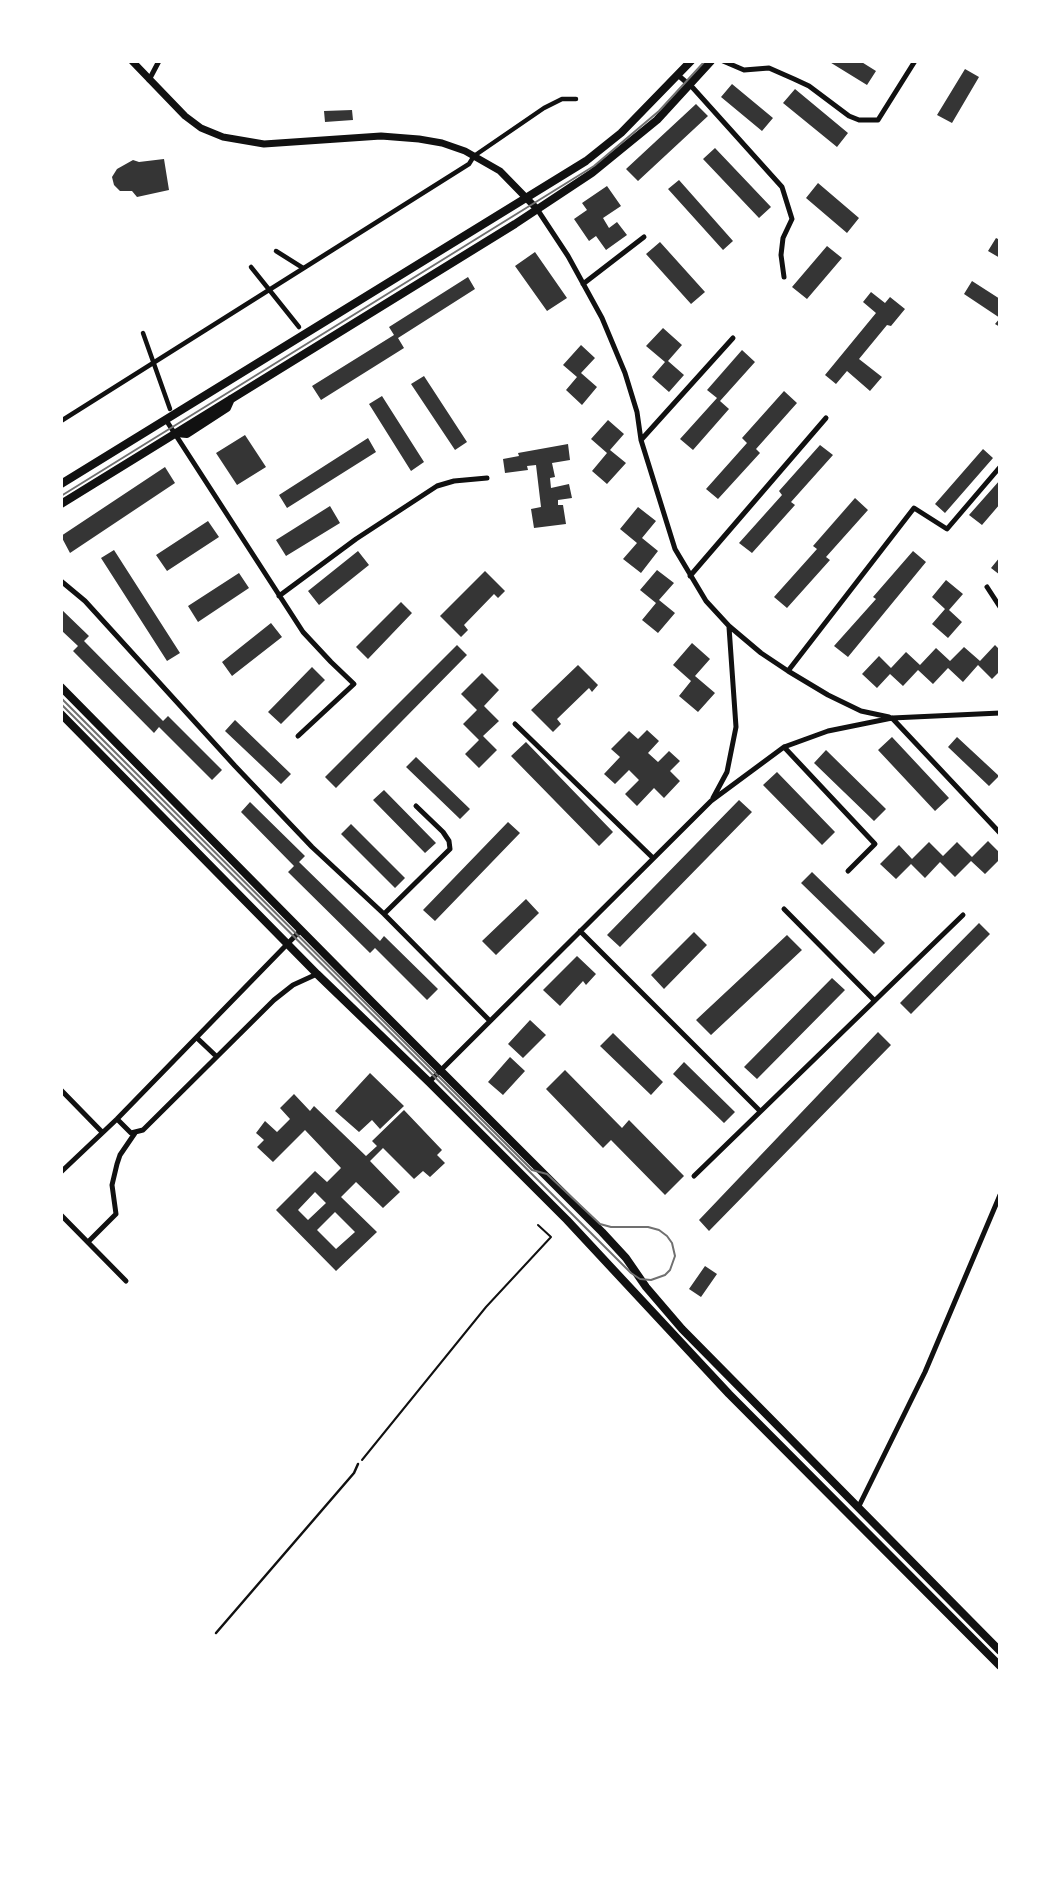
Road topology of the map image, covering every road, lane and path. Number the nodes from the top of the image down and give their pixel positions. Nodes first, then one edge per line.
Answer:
1 (132, 61) edge
2 (159, 61) edge
3 (691, 61) edge
4 (711, 61) edge
5 (723, 61) edge
6 (915, 61) edge
7 (679, 76) junction
8 (148, 80) junction
9 (691, 85) junction
10 (576, 99) dead end
11 (474, 156) junction
12 (527, 199) junction
13 (537, 209) junction
14 (644, 237) dead end
15 (276, 251) dead end
16 (251, 267) dead end
17 (303, 268) junction
18 (784, 276) dead end
19 (583, 284) junction
20 (269, 289) junction
21 (299, 327) dead end
22 (143, 333) dead end
23 (733, 338) dead end
24 (153, 362) junction
25 (170, 409) dead end
26 (826, 418) dead end
27 (166, 420) junction
28 (61, 421) edge
29 (176, 433) junction
30 (642, 440) junction
31 (1000, 467) edge
32 (487, 478) dead end
33 (61, 484) edge
34 (61, 504) edge
35 (690, 576) junction
36 (61, 581) edge
37 (987, 587) dead end
38 (279, 596) junction
39 (1000, 607) edge
40 (729, 626) junction
41 (788, 671) junction
42 (61, 687) edge
43 (1000, 713) edge
44 (61, 714) edge
45 (892, 718) junction
46 (515, 724) dead end
47 (298, 736) dead end
48 (784, 747) junction
49 (711, 800) junction
50 (416, 806) dead end
51 (1000, 833) edge
52 (653, 858) junction
53 (848, 871) dead end
54 (784, 909) dead end
55 (384, 914) junction
56 (963, 915) dead end
57 (301, 930) junction
58 (580, 931) junction
59 (287, 943) junction
60 (317, 974) junction
61 (874, 1000) junction
62 (490, 1021) junction
63 (197, 1038) junction
64 (216, 1056) junction
65 (440, 1070) junction
66 (429, 1082) junction
67 (61, 1090) edge
68 (760, 1111) junction
69 (117, 1119) junction
70 (103, 1132) junction
71 (135, 1133) junction
72 (61, 1172) edge
73 (694, 1176) dead end
74 (1000, 1195) edge
75 (61, 1215) edge
76 (538, 1225) dead end
77 (88, 1242) junction
78 (126, 1281) dead end
79 (358, 1464) joint
80 (858, 1508) junction
81 (216, 1633) dead end
82 (1000, 1651) edge
83 (1000, 1666) edge

1 - 8 street
2 - 8 street
3 - 7 main road
4 - 9 main road
5 - 6 street
7 - 9 street
7 - 12 main road
8 - 11 street
9 - 13 main road
9 - 18 street
10 - 11 street
11 - 12 street
11 - 17 street
12 - 13 street
12 - 27 main road
13 - 19 street
13 - 29 main road
14 - 19 street
15 - 17 street
16 - 20 street
17 - 20 street
19 - 30 street
20 - 21 street
20 - 24 street
22 - 24 street
23 - 30 street
24 - 25 street
24 - 28 street
26 - 35 street
27 - 29 street
27 - 33 main road
29 - 34 main road
29 - 38 street
30 - 35 street
31 - 41 street
32 - 38 street
35 - 40 street
36 - 55 street
37 - 39 street
38 - 47 street
40 - 41 street
40 - 49 street
41 - 45 street
42 - 57 main road
43 - 45 street
44 - 59 main road
45 - 48 street
45 - 51 street
46 - 52 street
48 - 49 street
48 - 53 street
49 - 52 street
50 - 55 street
52 - 58 street
54 - 61 street
55 - 62 street
56 - 61 street
57 - 59 street
57 - 65 main road
58 - 62 street
58 - 68 street
59 - 60 main road
59 - 63 street
60 - 64 street
60 - 66 main road
61 - 68 street
62 - 65 street
63 - 64 street
63 - 69 street
64 - 71 street
65 - 66 street
65 - 80 main road
66 - 83 main road
67 - 70 street
68 - 73 street
69 - 70 street
69 - 71 street
70 - 72 street
71 - 77 street
74 - 80 street
75 - 77 street
76 - 79 path
77 - 78 street
79 - 81 lane
80 - 82 main road

